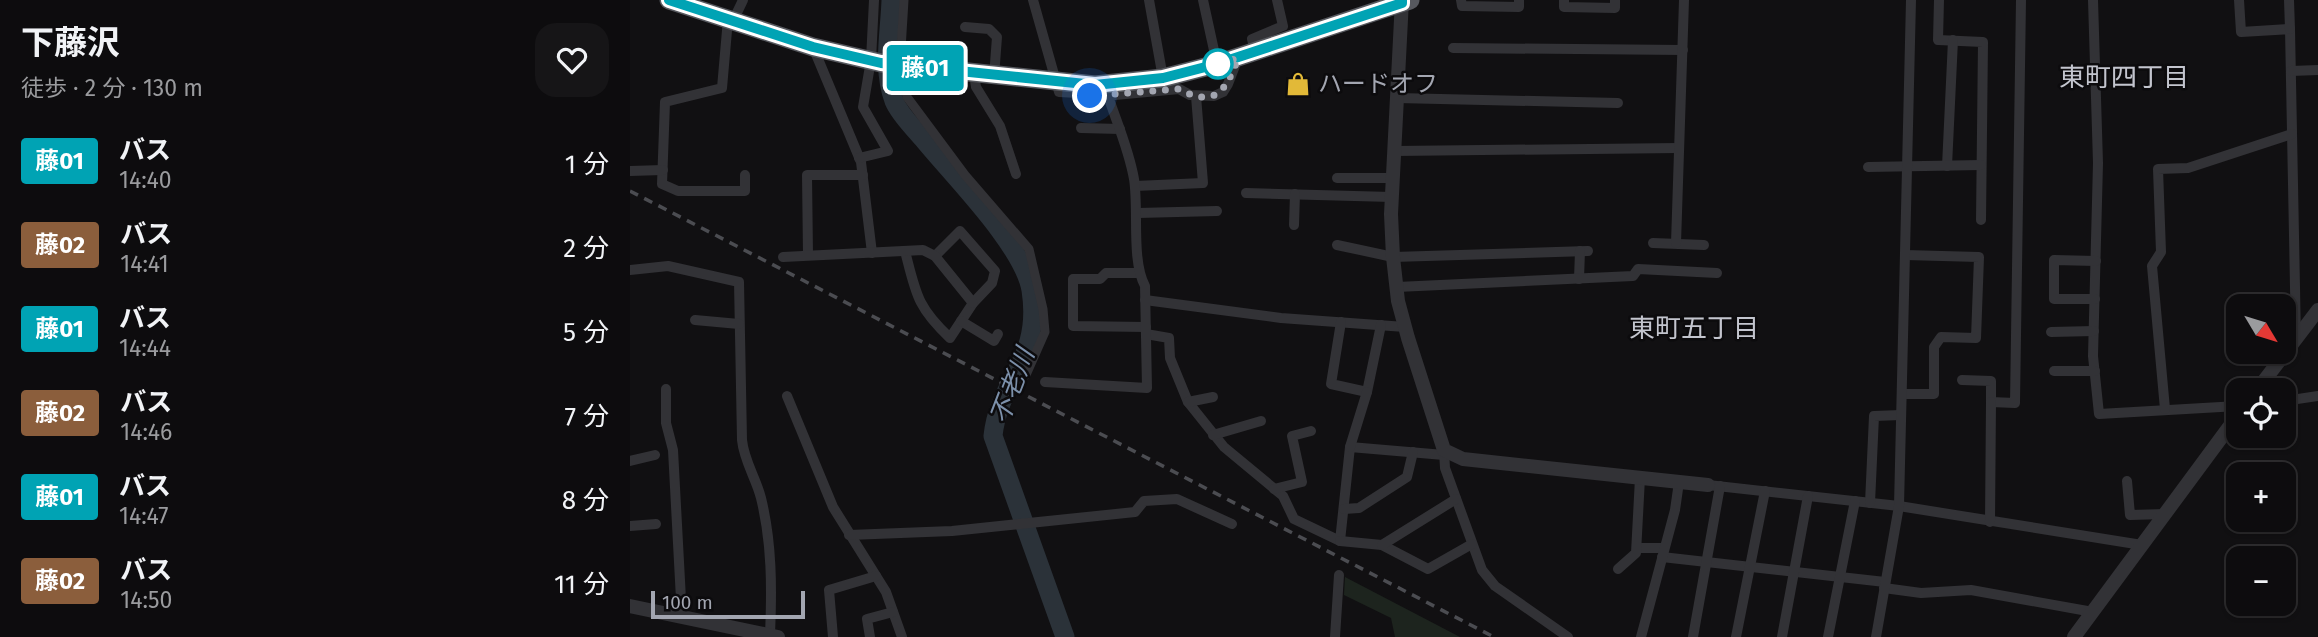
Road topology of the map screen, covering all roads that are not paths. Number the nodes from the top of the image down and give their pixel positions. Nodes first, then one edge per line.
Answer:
1 (669, 0) edge
2 (743, 0) edge
3 (874, 0) edge
4 (904, 0) edge
5 (1033, 0) edge
6 (1149, 0) edge
7 (1203, 0) edge
8 (1277, 0) edge
9 (1461, 0) edge
10 (1519, 0) edge
11 (1564, 0) edge
12 (1615, 0) edge
13 (1684, 0) edge
14 (1911, 0) edge
15 (1939, 0) edge
16 (2021, 0) edge
17 (2093, 0) edge
18 (2239, 0) edge
19 (2288, 0) edge
20 (1405, 1) edge
21 (730, 20) junction
22 (965, 27) dead end
23 (2290, 29) junction
24 (1953, 40) junction
25 (813, 47) junction
26 (1453, 48) dead end
27 (1683, 50) junction
28 (1246, 55) junction
29 (886, 64) junction
30 (1217, 64) junction
31 (2318, 70) edge
32 (2291, 71) junction
33 (984, 75) junction
34 (1163, 78) junction
35 (1055, 83) junction
36 (1108, 96) junction
37 (1196, 96) junction
38 (1397, 98) junction
39 (1618, 103) dead end
40 (1081, 128) dead end
41 (1120, 128) junction
42 (2292, 134) junction
43 (1679, 148) junction
44 (1395, 151) junction
45 (859, 158) junction
46 (1981, 165) junction
47 (1907, 166) junction
48 (1947, 166) junction
49 (1868, 167) dead end
50 (663, 170) junction
51 (630, 171) edge
52 (1016, 174) dead end
53 (745, 175) dead end
54 (863, 175) junction
55 (1337, 178) dead end
56 (1394, 178) junction
57 (1135, 186) junction
58 (1246, 193) dead end
59 (1295, 194) junction
60 (1392, 197) junction
61 (1217, 211) dead end
62 (1138, 212) junction
63 (1981, 220) dead end
64 (1294, 225) dead end
65 (1654, 243) dead end
66 (1676, 243) junction
67 (1337, 245) dead end
68 (1704, 245) dead end
69 (905, 251) junction
70 (872, 253) junction
71 (808, 255) junction
72 (1905, 255) junction
73 (935, 256) junction
74 (783, 257) dead end
75 (1393, 257) junction
76 (2096, 261) junction
77 (630, 270) edge
78 (1717, 273) dead end
79 (1139, 274) junction
80 (1579, 279) junction
81 (1397, 287) junction
82 (2295, 294) edge
83 (2095, 299) junction
84 (1145, 300) junction
85 (973, 303) junction
86 (2318, 310) edge
87 (695, 320) dead end
88 (961, 321) junction
89 (1341, 322) junction
90 (739, 324) junction
91 (1381, 325) junction
92 (1405, 327) junction
93 (1146, 331) junction
94 (2094, 331) junction
95 (2051, 332) dead end
96 (998, 334) dead end
97 (2296, 339) edge
98 (2277, 364) edge
99 (2054, 371) dead end
100 (2095, 372) junction
101 (1026, 375) dead end
102 (2266, 378) edge
103 (1962, 380) dead end
104 (1045, 382) dead end
105 (666, 389) dead end
106 (1367, 392) junction
107 (1902, 394) junction
108 (788, 396) dead end
109 (2318, 396) edge
110 (1213, 397) dead end
111 (2296, 399) edge
112 (1188, 402) junction
113 (1992, 402) junction
114 (2226, 406) edge
115 (2165, 409) junction
116 (1901, 415) junction
117 (1261, 421) dead end
118 (1311, 431) dead end
119 (2226, 431) edge
120 (1213, 435) junction
121 (1350, 447) junction
122 (1413, 452) junction
123 (1444, 452) junction
124 (655, 456) dead end
125 (630, 461) edge
126 (1640, 478) junction
127 (2127, 481) dead end
128 (1679, 482) junction
129 (1714, 485) junction
130 (1274, 489) junction
131 (1765, 491) junction
132 (1808, 496) junction
133 (1457, 499) junction
134 (1855, 501) junction
135 (1870, 503) junction
136 (1899, 506) junction
137 (1344, 509) junction
138 (2165, 514) junction
139 (1990, 522) junction
140 (656, 524) dead end
141 (1232, 524) dead end
142 (630, 526) edge
143 (849, 535) junction
144 (1340, 541) junction
145 (1472, 544) junction
146 (1382, 545) junction
147 (2142, 545) junction
148 (1637, 548) junction
149 (1663, 553) junction
150 (1706, 564) junction
151 (1618, 569) dead end
152 (1749, 569) junction
153 (1794, 574) junction
154 (1339, 575) dead end
155 (876, 576) junction
156 (1840, 578) junction
157 (1884, 585) junction
158 (630, 606) edge
159 (893, 612) junction
160 (2093, 612) junction
161 (682, 618) junction
162 (774, 636) edge
163 (833, 637) edge
164 (870, 637) edge
165 (902, 637) edge
166 (1335, 637) edge
167 (1567, 637) edge
168 (1641, 637) edge
169 (1693, 637) edge
170 (1736, 637) edge
171 (1782, 637) edge
172 (1828, 637) edge
173 (1876, 637) edge
174 (2074, 637) edge

1 - 21 highway
2 - 21 street
3 - 29 street
4 - 29 street
5 - 35 street
6 - 34 street
7 - 30 street
8 - 28 street
9 - 10 street
11 - 12 street
13 - 27 street
14 - 47 street
15 - 24 street
16 - 113 street
17 - 76 street
18 - 23 street
19 - 23 street
20 - 28 highway
20 - 38 street
21 - 25 highway
21 - 50 street
22 - 33 street
23 - 32 street
24 - 46 street
24 - 48 street
25 - 29 highway
25 - 45 street
26 - 27 street
27 - 43 street
28 - 30 highway
28 - 37 street
29 - 33 highway
29 - 45 street
29 - 101 street
30 - 34 highway
31 - 32 street
32 - 42 street
33 - 35 highway
33 - 52 street
34 - 35 highway
35 - 36 street
36 - 37 street
36 - 41 street
37 - 57 street
38 - 39 street
38 - 44 street
40 - 41 street
41 - 57 street
42 - 82 street
42 - 115 street
43 - 44 street
43 - 66 street
44 - 56 street
45 - 54 street
46 - 48 street
46 - 63 street
47 - 48 street
47 - 49 street
47 - 72 street
50 - 51 street
50 - 53 street
54 - 70 street
54 - 71 street
55 - 56 street
56 - 60 street
57 - 62 street
58 - 59 street
59 - 60 street
59 - 64 street
60 - 75 street
61 - 62 street
62 - 79 street
65 - 66 street
66 - 68 street
67 - 75 street
69 - 70 street
69 - 73 street
69 - 88 street
70 - 71 street
71 - 74 street
72 - 107 street
72 - 107 street
73 - 85 street
73 - 85 street
75 - 80 street
75 - 81 street
76 - 83 street
76 - 83 street
77 - 90 street
78 - 80 street
79 - 84 street
79 - 93 street
80 - 81 street
81 - 92 street
83 - 94 street
84 - 89 street
84 - 93 street
85 - 88 street
86 - 97 street
87 - 90 street
88 - 96 street
89 - 91 street
89 - 106 street
90 - 162 street
91 - 92 street
91 - 106 street
92 - 123 street
93 - 104 street
93 - 112 street
94 - 95 street
94 - 100 street
98 - 102 street
99 - 100 street
100 - 115 street
103 - 113 street
105 - 161 street
106 - 121 street
107 - 116 street
108 - 143 street
109 - 111 street
110 - 112 street
112 - 120 street
113 - 139 street
114 - 115 street
116 - 135 street
116 - 136 street
117 - 120 street
118 - 130 street
119 - 138 street
120 - 130 street
121 - 122 street
121 - 137 street
122 - 123 street
122 - 137 street
123 - 126 street
123 - 133 street
124 - 125 street
126 - 128 street
126 - 148 street
127 - 138 street
128 - 129 street
128 - 149 street
129 - 131 street
129 - 150 street
130 - 144 street
131 - 132 street
131 - 152 street
132 - 134 street
132 - 153 street
133 - 145 street
133 - 146 street
134 - 135 street
134 - 156 street
135 - 136 street
136 - 139 street
136 - 157 street
137 - 144 street
138 - 147 street
139 - 147 street
140 - 142 street
141 - 143 street
143 - 155 street
144 - 146 street
145 - 146 street
145 - 167 street
147 - 160 street
148 - 149 street
148 - 151 street
149 - 150 street
149 - 168 street
150 - 152 street
150 - 169 street
152 - 153 street
152 - 170 street
153 - 156 street
153 - 171 street
154 - 166 street
155 - 159 street
155 - 163 street
156 - 157 street
156 - 172 street
157 - 160 street
157 - 173 street
158 - 161 street
159 - 164 street
159 - 165 street
160 - 174 street
161 - 162 street

